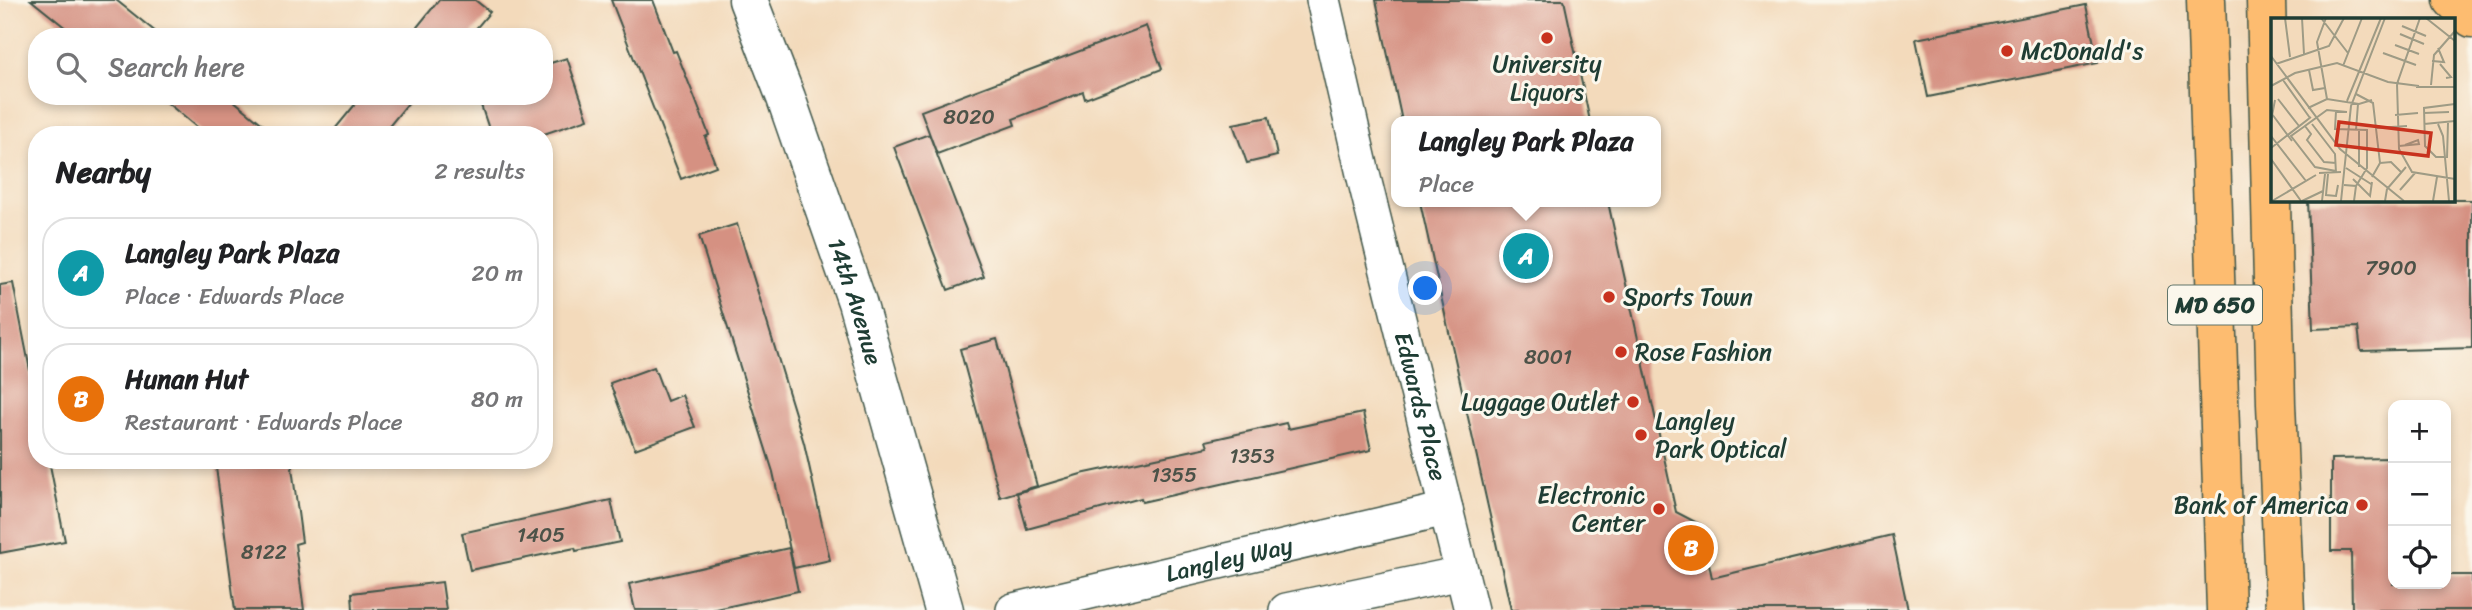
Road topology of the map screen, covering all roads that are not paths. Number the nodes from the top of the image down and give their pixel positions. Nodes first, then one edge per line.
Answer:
1 (748, 0) edge
2 (1323, 0) edge
3 (2206, 0) edge
4 (2266, 0) edge
5 (2453, 0) edge
6 (2472, 18) edge
7 (2271, 196) edge
8 (2271, 201) edge
9 (1446, 509) junction
10 (1462, 573) junction
11 (944, 610) edge
12 (1013, 610) edge
13 (1286, 610) edge
14 (1471, 610) edge
15 (2225, 610) edge
16 (2285, 610) edge

1 - 11 street, 14th Avenue
2 - 9 street, Edwards Place
3 - 15 main road, MD 650
4 - 7 main road, MD 650
5 - 6 main road
8 - 16 main road, MD 650
9 - 10 street, Edwards Place
9 - 12 street, Langley Way
10 - 13 street
10 - 14 street, Edwards Place

